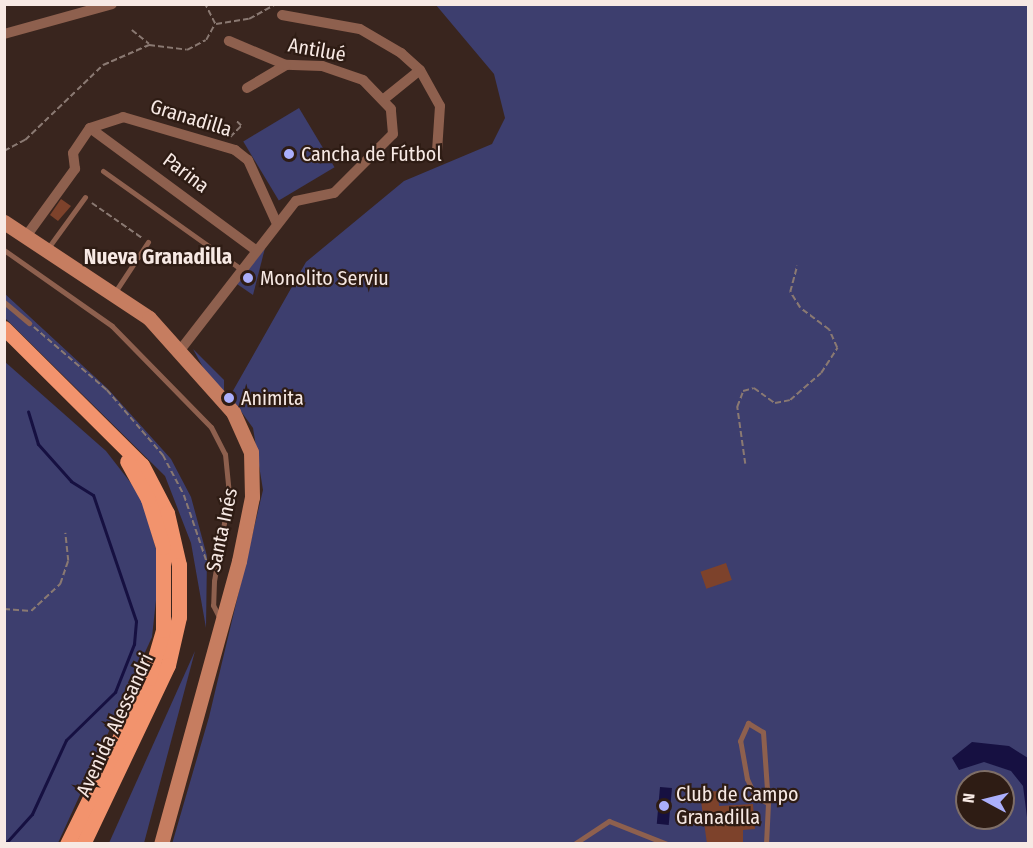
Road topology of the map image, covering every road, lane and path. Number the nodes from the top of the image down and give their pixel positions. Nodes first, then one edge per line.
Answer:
1 (112, 4) edge
2 (205, 4) edge
3 (276, 4) edge
4 (282, 15) dead end
5 (215, 24) junction
6 (132, 30) dead end
7 (4, 34) edge
8 (229, 41) dead end
9 (149, 45) junction
10 (286, 65) junction
11 (420, 70) junction
12 (247, 88) dead end
13 (384, 99) junction
14 (235, 120) dead end
15 (90, 128) junction
16 (220, 145) junction
17 (4, 151) edge
18 (437, 151) dead end
19 (103, 171) dead end
20 (85, 197) joint
21 (4, 222) edge
22 (277, 224) junction
23 (27, 235) junction
24 (148, 242) joint
25 (48, 248) junction
26 (4, 249) edge
27 (257, 251) junction
28 (797, 266) dead end
29 (241, 269) junction
30 (115, 292) junction
31 (4, 302) edge
32 (29, 323) joint
33 (4, 328) edge
34 (4, 342) edge
35 (181, 350) junction
36 (745, 464) dead end
37 (65, 533) dead end
38 (214, 581) junction
39 (4, 609) edge
40 (222, 622) junction
41 (768, 803) junction
42 (67, 843) edge
43 (83, 843) edge
44 (160, 843) edge
45 (574, 843) edge
46 (667, 843) edge
47 (766, 843) edge

1 - 7 street
2 - 5 path
3 - 5 path
4 - 11 street
5 - 9 path
6 - 9 path
8 - 10 street, Antilué
9 - 17 path
10 - 12 street
10 - 13 street, Antilué
11 - 13 street
11 - 18 street
13 - 22 street
14 - 16 path
15 - 16 street, Granadilla
15 - 23 street
15 - 27 street, Parina
16 - 22 street, Granadilla
19 - 29 lane
20 - 24 path
20 - 25 lane
21 - 23 main road, Santa Inés
22 - 27 street
23 - 25 main road, Santa Inés
24 - 30 lane
25 - 30 main road, Santa Inés
26 - 38 lane
27 - 29 street
28 - 36 path
29 - 35 street
30 - 35 main road, Santa Inés
31 - 32 lane
32 - 38 path
33 - 43 main road, Avenida Alessandri
34 - 42 main road, Avenida Alessandri
35 - 40 main road, Santa Inés
37 - 39 path
38 - 40 lane
40 - 44 main road, Santa Inés
41 - 41 lane
41 - 47 lane
45 - 46 lane

